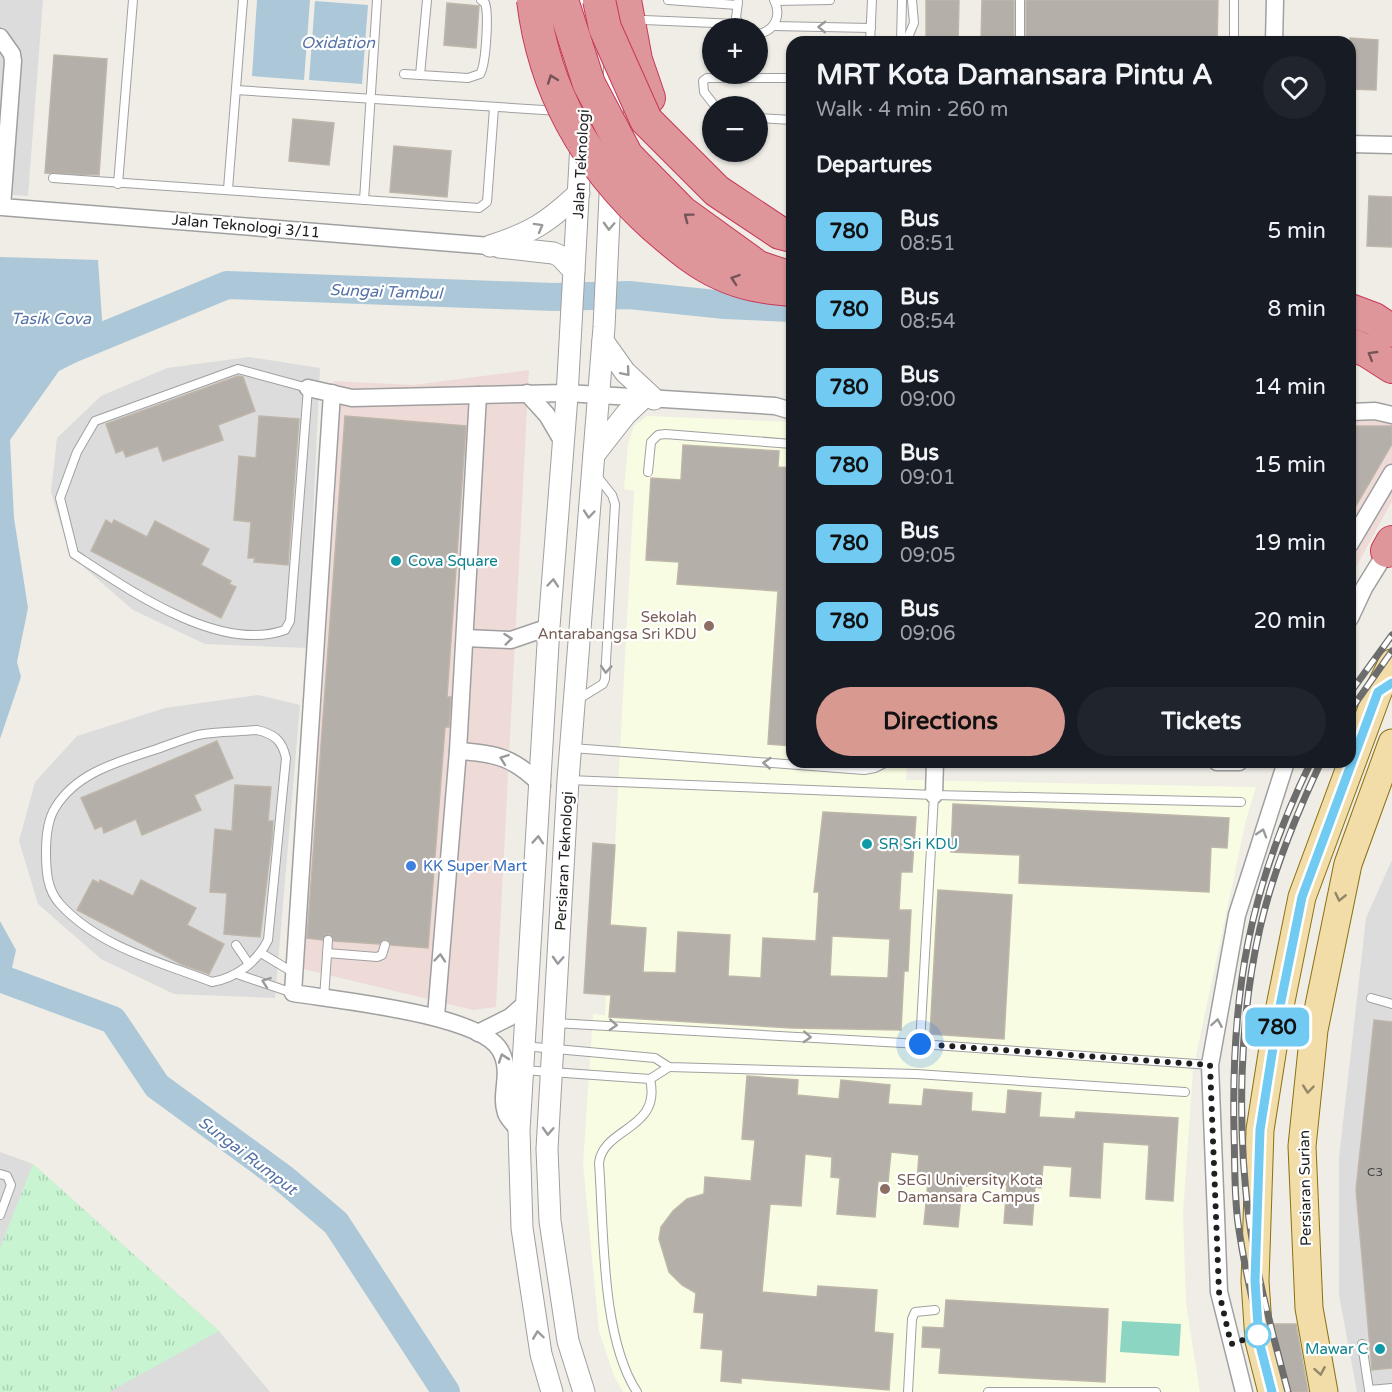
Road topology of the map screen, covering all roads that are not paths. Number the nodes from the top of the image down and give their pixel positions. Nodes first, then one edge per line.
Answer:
1 (133, 0) edge
2 (243, 0) edge
3 (377, 0) edge
4 (427, 0) edge
5 (481, 0) edge
6 (533, 0) edge
7 (562, 0) edge
8 (589, 0) edge
9 (599, 0) edge
10 (616, 0) edge
11 (668, 0) edge
12 (774, 0) edge
13 (830, 0) edge
14 (872, 0) edge
15 (902, 0) edge
16 (912, 0) edge
17 (1020, 0) edge
18 (1234, 0) edge
19 (1275, 0) edge
20 (738, 2) edge
21 (635, 10) edge
22 (739, 18) edge
23 (702, 20) edge
24 (773, 26) junction
25 (871, 28) junction
26 (768, 29) edge
27 (870, 36) edge
28 (901, 36) edge
29 (909, 36) edge
30 (1020, 36) edge
31 (1233, 36) edge
32 (1274, 36) edge
33 (0, 37) edge
34 (404, 74) dead end
35 (420, 75) junction
36 (768, 76) edge
37 (786, 78) edge
38 (236, 90) junction
39 (369, 100) junction
40 (494, 108) junction
41 (584, 113) junction
42 (768, 119) edge
43 (786, 120) edge
44 (4, 123) edge
45 (1356, 144) edge
46 (1392, 145) edge
47 (684, 158) junction
48 (53, 178) dead end
49 (118, 184) junction
50 (228, 189) junction
51 (579, 193) junction
52 (364, 200) junction
53 (1, 206) edge
54 (786, 234) edge
55 (490, 246) junction
56 (574, 275) junction
57 (786, 276) edge
58 (786, 289) edge
59 (1356, 312) edge
60 (571, 328) joint
61 (1392, 331) edge
62 (603, 334) junction
63 (1356, 347) edge
64 (1392, 367) edge
65 (308, 388) junction
66 (332, 393) junction
67 (527, 393) junction
68 (567, 393) junction
69 (478, 395) junction
70 (599, 395) junction
71 (648, 399) junction
72 (786, 405) edge
73 (775, 406) junction
74 (786, 409) edge
75 (1356, 412) edge
76 (1392, 415) edge
77 (564, 444) junction
78 (786, 444) edge
79 (593, 464) junction
80 (648, 472) dead end
81 (1392, 473) edge
82 (1356, 534) edge
83 (1390, 547) edge
84 (1357, 586) edge
85 (549, 627) junction
86 (465, 638) junction
87 (1392, 663) edge
88 (1385, 687) edge
89 (574, 701) junction
90 (1392, 743) edge
91 (571, 748) junction
92 (458, 751) junction
93 (1356, 760) edge
94 (786, 764) edge
95 (837, 768) edge
96 (875, 768) edge
97 (935, 768) edge
98 (1284, 768) edge
99 (1353, 768) edge
100 (568, 780) junction
101 (542, 786) junction
102 (1392, 787) edge
103 (934, 795) junction
104 (1241, 802) dead end
105 (1348, 864) junction
106 (328, 940) dead end
107 (236, 945) dead end
108 (385, 945) dead end
109 (261, 953) junction
110 (327, 953) junction
111 (249, 964) junction
112 (295, 973) junction
113 (237, 974) junction
114 (293, 993) junction
115 (324, 998) junction
116 (1371, 998) dead end
117 (526, 1004) junction
118 (1392, 1004) edge
119 (436, 1016) junction
120 (554, 1023) junction
121 (478, 1033) junction
122 (920, 1044) junction
123 (523, 1046) junction
124 (553, 1049) junction
125 (1210, 1065) junction
126 (669, 1067) junction
127 (522, 1070) junction
128 (552, 1072) junction
129 (650, 1079) junction
130 (1185, 1092) dead end
131 (519, 1131) junction
132 (0, 1174) edge
133 (0, 1215) edge
134 (935, 1310) dead end
135 (1362, 1344) dead end
136 (1392, 1388) edge
137 (552, 1392) edge
138 (584, 1392) edge
139 (637, 1392) edge
140 (909, 1392) edge
141 (988, 1392) edge
142 (1156, 1392) edge
143 (1244, 1392) edge
144 (1272, 1392) edge
145 (1324, 1392) edge

1 - 49 lane
2 - 38 lane
3 - 39 lane
4 - 35 lane
5 - 35 lane
58 -> 6 highway, bridge
57 -> 7 highway, bridge
8 - 41 street, Jalan Teknologi
9 - 47 highway, bridge
10 -> 62 street, Jalan Teknologi
11 - 20 lane
12 - 13 lane
12 - 24 lane
14 - 25 lane
15 - 28 lane
16 - 29 lane
17 - 30 lane
18 - 31 lane
19 - 32 street
20 - 22 lane
21 - 23 lane
21 - 47 highway, bridge
25 -> 24 lane
24 - 26 lane
25 - 27 lane
33 - 44 street
34 - 35 lane
36 - 37 lane
38 - 39 lane
38 - 50 lane
39 - 40 lane
39 - 52 lane
40 - 41 lane
40 - 52 lane
41 - 51 street, Jalan Teknologi
42 - 43 lane
44 - 53 street
45 - 46 street
47 - 54 highway, bridge
48 - 49 lane
49 - 50 lane
50 - 52 lane
55 -> 51 street
51 - 56 street, Jalan Teknologi
53 - 55 street, Jalan Teknologi 3/11
55 - 56 street
56 - 60 street, Jalan Teknologi
59 - 61 highway
60 - 68 street, Persiaran Teknologi
62 - 70 street, Persiaran Teknologi
62 -> 71 street
64 -> 63 highway
65 - 65 lane
65 - 66 street
66 - 69 street
66 - 112 street
67 - 68 street
67 - 69 street
67 - 77 street
68 - 70 street
68 - 77 street, Persiaran Teknologi
69 - 86 street
70 - 71 street
70 - 79 street, Persiaran Teknologi
71 - 73 street
71 - 79 street
72 - 73 street
73 - 74 street
75 - 76 street
85 -> 77 street, Persiaran Teknologi
78 - 80 lane
79 -> 89 street, Persiaran Teknologi
79 -> 89 lane
81 - 82 street
83 - 84 street
86 -> 85 street
85 - 101 street, Persiaran Teknologi
86 - 92 street
87 - 88 main road
88 - 93 main road
89 - 91 street, Persiaran Teknologi
90 - 105 main road, Persiaran Surian
94 -> 91 lane
91 - 100 street, Persiaran Teknologi
101 -> 92 street
119 -> 92 street
96 -> 95 lane
97 - 103 street
125 -> 98 street
99 - 144 main road
100 - 103 lane
100 -> 120 street, Persiaran Teknologi
117 -> 101 street, Persiaran Teknologi
102 - 105 main road
103 - 104 lane
103 - 122 lane
105 -> 145 main road, Persiaran Surian
106 - 110 lane
107 - 111 lane
108 - 110 lane
109 - 111 lane
109 - 112 lane
109 - 113 lane
110 - 115 lane
111 - 113 lane
112 - 114 street
114 -> 113 lane
114 - 115 street
115 - 119 street
116 - 118 lane
117 - 121 street
117 - 123 street, Persiaran Teknologi
119 - 121 street
120 -> 122 lane
120 - 124 street, Persiaran Teknologi
131 -> 121 street
122 - 125 lane
123 - 124 lane
123 - 127 street, Persiaran Teknologi
124 - 126 lane
124 - 128 street, Persiaran Teknologi
125 - 143 street
126 - 129 lane
126 - 130 lane
127 - 128 lane
127 - 131 street, Persiaran Teknologi
128 - 129 lane
128 -> 138 street, Persiaran Teknologi
129 - 139 lane
137 -> 131 street, Persiaran Teknologi
132 - 133 lane
134 - 140 lane
135 - 136 lane
141 - 142 lane

